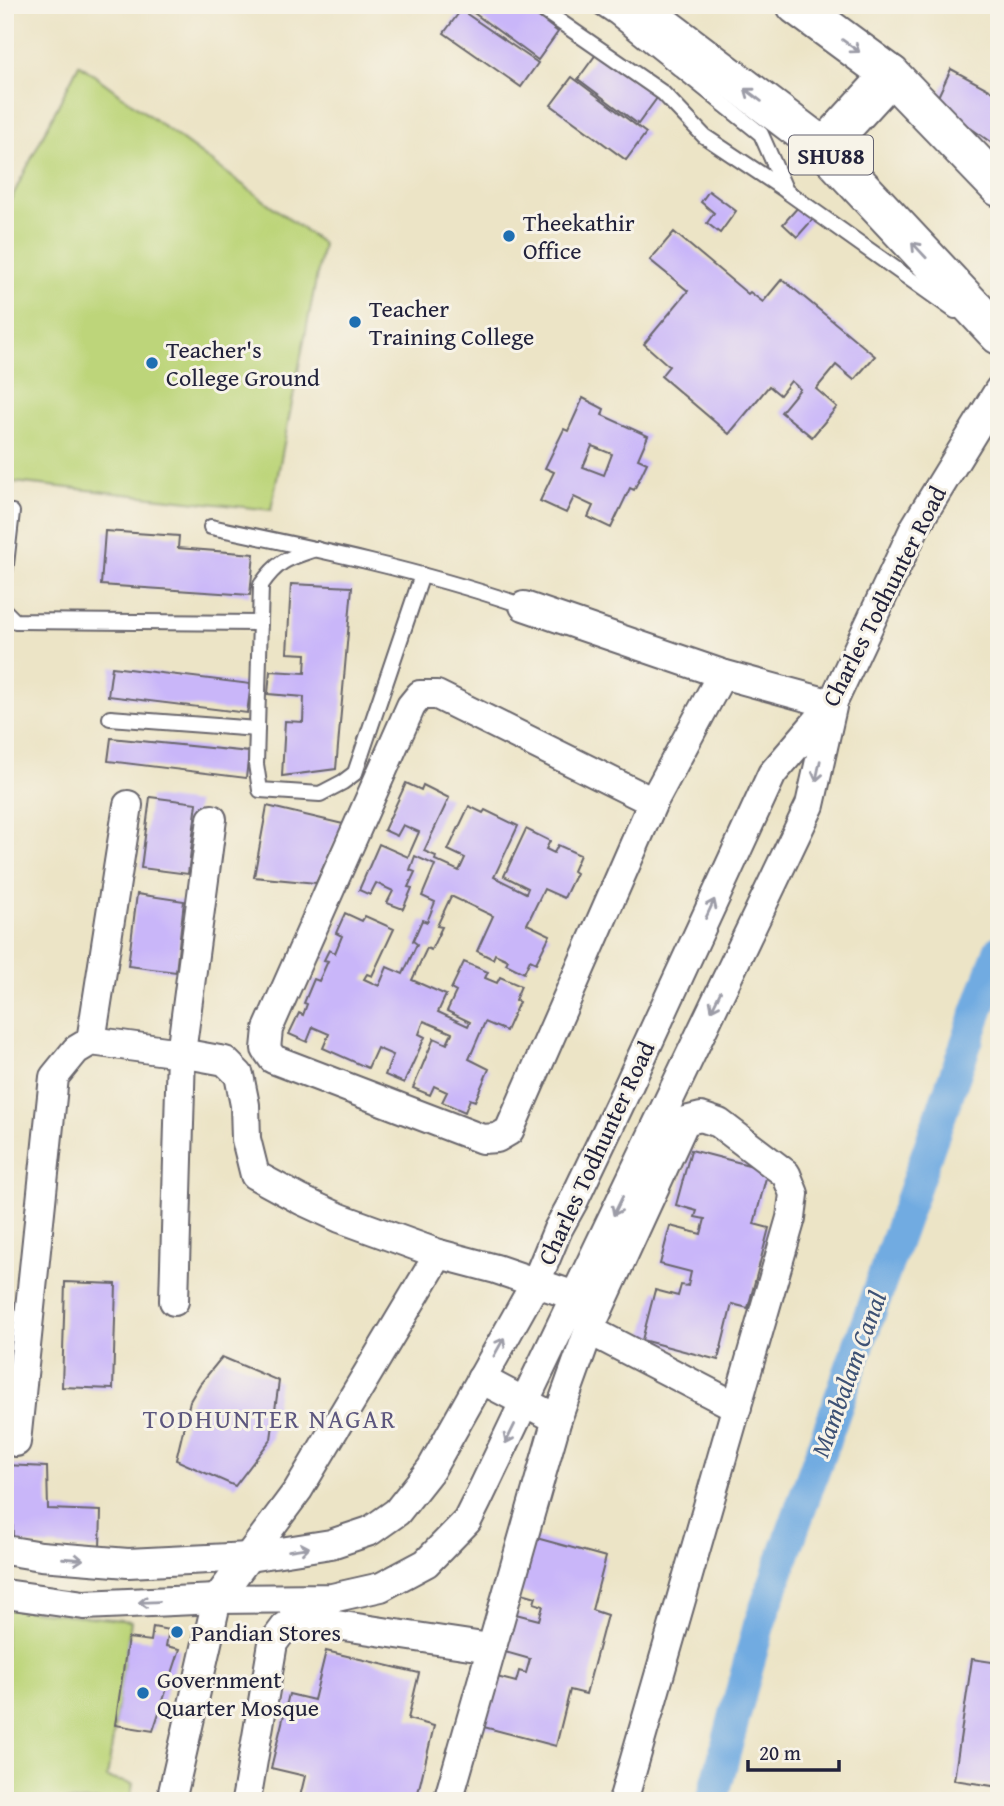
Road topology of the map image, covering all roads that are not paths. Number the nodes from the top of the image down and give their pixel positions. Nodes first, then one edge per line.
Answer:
1 (536, 5) edge
2 (597, 5) edge
3 (635, 5) edge
4 (796, 5) edge
5 (891, 75) junction
6 (824, 148) junction
7 (999, 187) edge
8 (786, 191) junction
9 (999, 335) edge
10 (999, 343) edge
11 (999, 390) edge
12 (12, 512) dead end
13 (211, 527) dead end
14 (316, 549) junction
15 (5, 573) edge
16 (422, 575) junction
17 (524, 606) joint
18 (5, 611) edge
19 (260, 624) junction
20 (722, 674) junction
21 (832, 704) junction
22 (110, 718) dead end
23 (257, 729) junction
24 (653, 802) junction
25 (128, 805) dead end
26 (212, 819) dead end
27 (690, 952) junction
28 (733, 967) junction
29 (91, 1041) junction
30 (181, 1053) junction
31 (439, 1254) junction
32 (536, 1282) junction
33 (575, 1296) junction
34 (174, 1301) dead end
35 (589, 1330) junction
36 (481, 1379) junction
37 (525, 1402) junction
38 (737, 1407) junction
39 (557, 1419) junction
40 (16, 1442) dead end
41 (5, 1550) edge
42 (249, 1558) junction
43 (5, 1594) edge
44 (217, 1599) junction
45 (491, 1648) junction
46 (171, 1801) edge
47 (246, 1801) edge
48 (448, 1801) edge
49 (623, 1801) edge

1 - 8 lane
2 - 8 lane
6 -> 3 main road, SHU88
4 -> 5 main road
5 - 6 main road
5 - 7 main road
9 -> 6 main road, SHU88
8 - 10 lane
11 - 21 street, Charles Todhunter Road
12 - 15 lane
13 - 14 lane
14 - 16 lane
14 - 19 lane
16 - 17 lane
16 - 23 lane
17 - 20 street
18 - 19 lane
19 - 23 lane
20 - 21 street
20 - 24 street
27 -> 21 street, Charles Todhunter Road
21 -> 28 street
22 - 23 lane
24 - 24 street
25 - 29 street
26 - 30 street
27 - 28 street
27 - 32 street, Charles Todhunter Road
28 -> 33 street
29 - 30 street
29 - 40 street
30 - 31 street, Charles Todhunter Road
30 - 34 street
31 - 32 street, Charles Todhunter Road
31 - 42 street
32 - 33 street
36 -> 32 street
33 - 37 street
35 - 38 street
35 - 38 street
35 - 39 street
36 - 37 street
42 -> 36 street
37 - 39 street
37 -> 44 street
38 - 49 street
39 - 45 street
41 -> 42 street
42 - 44 street
44 -> 43 street
44 - 46 street
45 - 47 street
45 - 48 street

